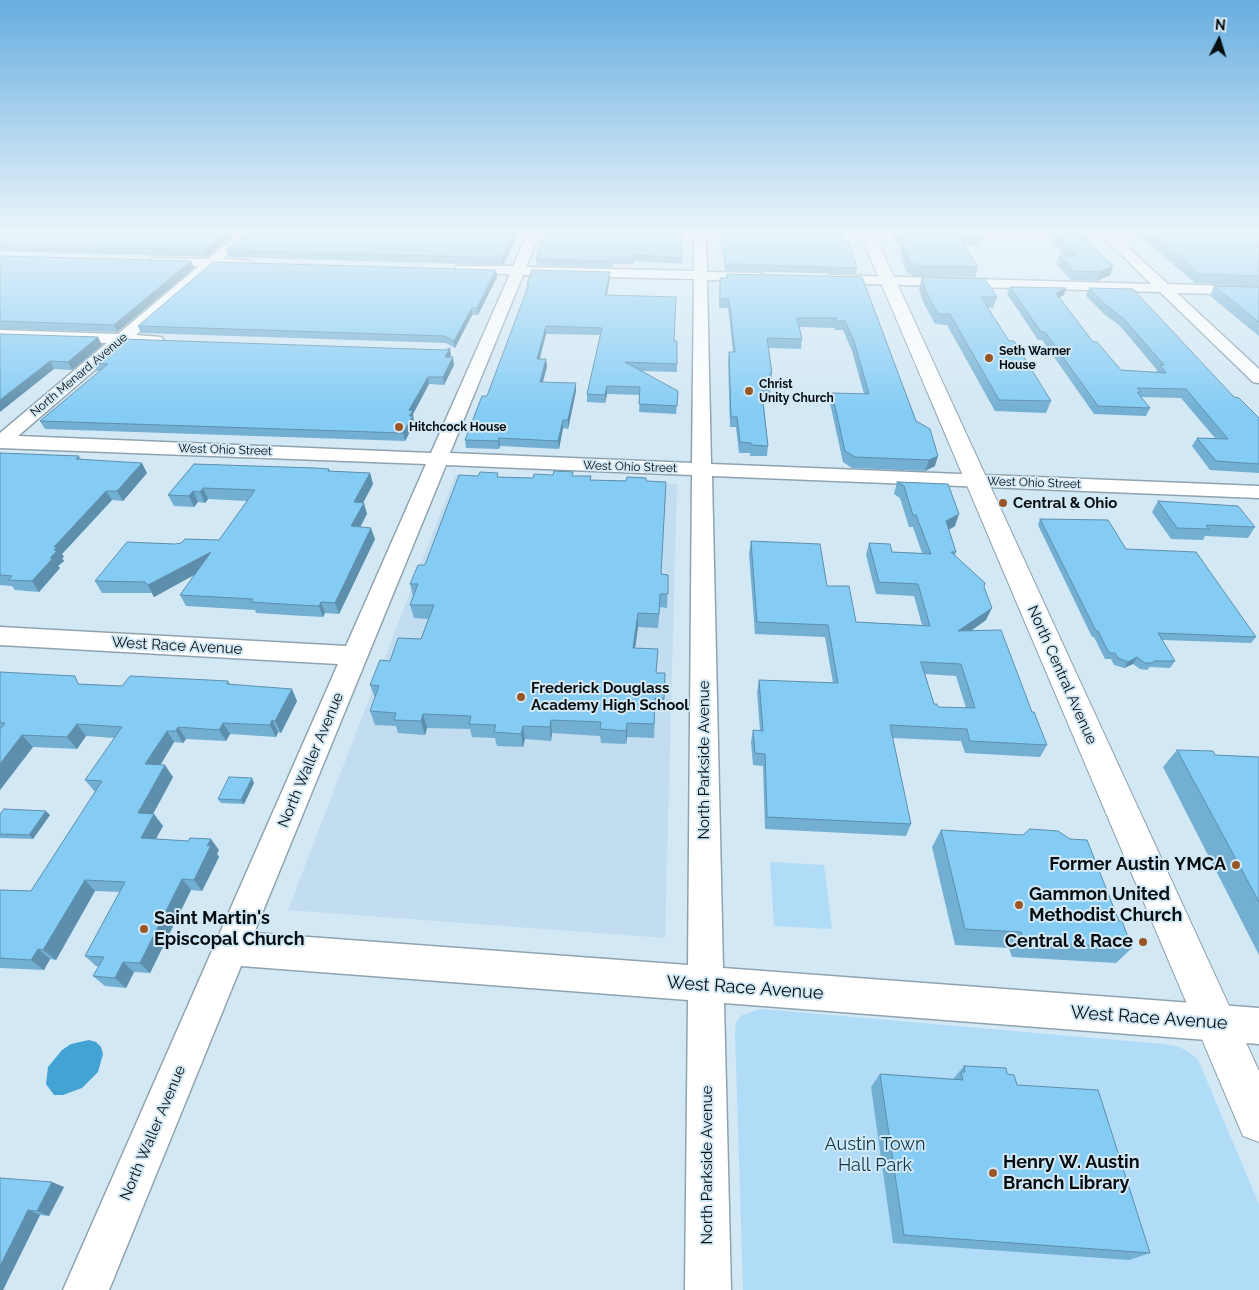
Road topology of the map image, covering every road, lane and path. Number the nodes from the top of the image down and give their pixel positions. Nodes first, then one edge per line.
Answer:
1 (178, 291) edge
2 (509, 291) edge
3 (700, 291) edge
4 (893, 291) edge
5 (1167, 291) edge
6 (0, 335) edge
7 (121, 339) junction
8 (168, 341) edge
9 (1259, 378) edge
10 (0, 442) edge
11 (438, 459) junction
12 (702, 470) junction
13 (976, 481) junction
14 (1259, 492) edge
15 (0, 636) edge
16 (355, 656) junction
17 (231, 948) junction
18 (706, 984) junction
19 (1216, 1023) junction
20 (1259, 1026) edge
21 (1259, 1120) edge
22 (86, 1290) edge
23 (708, 1290) edge

1 - 7 street, North Menard Avenue
2 - 11 street, North Waller Avenue
3 - 12 street, North Parkside Avenue
4 - 13 street, North Central Avenue
5 - 9 street
6 - 7 street
7 - 8 street
7 - 10 street, North Menard Avenue
10 - 11 street, West Ohio Street
11 - 12 street, West Ohio Street
11 - 16 street, North Waller Avenue
12 - 13 street, West Ohio Street
12 - 18 street, North Parkside Avenue
13 - 14 street, West Ohio Street
13 - 19 street, North Central Avenue
15 - 16 street, West Race Avenue
16 - 17 street, North Waller Avenue
17 - 18 street, West Race Avenue
17 - 22 street, North Waller Avenue
18 - 19 street, West Race Avenue
18 - 23 street, North Parkside Avenue
19 - 20 street, West Race Avenue
19 - 21 street, North Central Avenue

